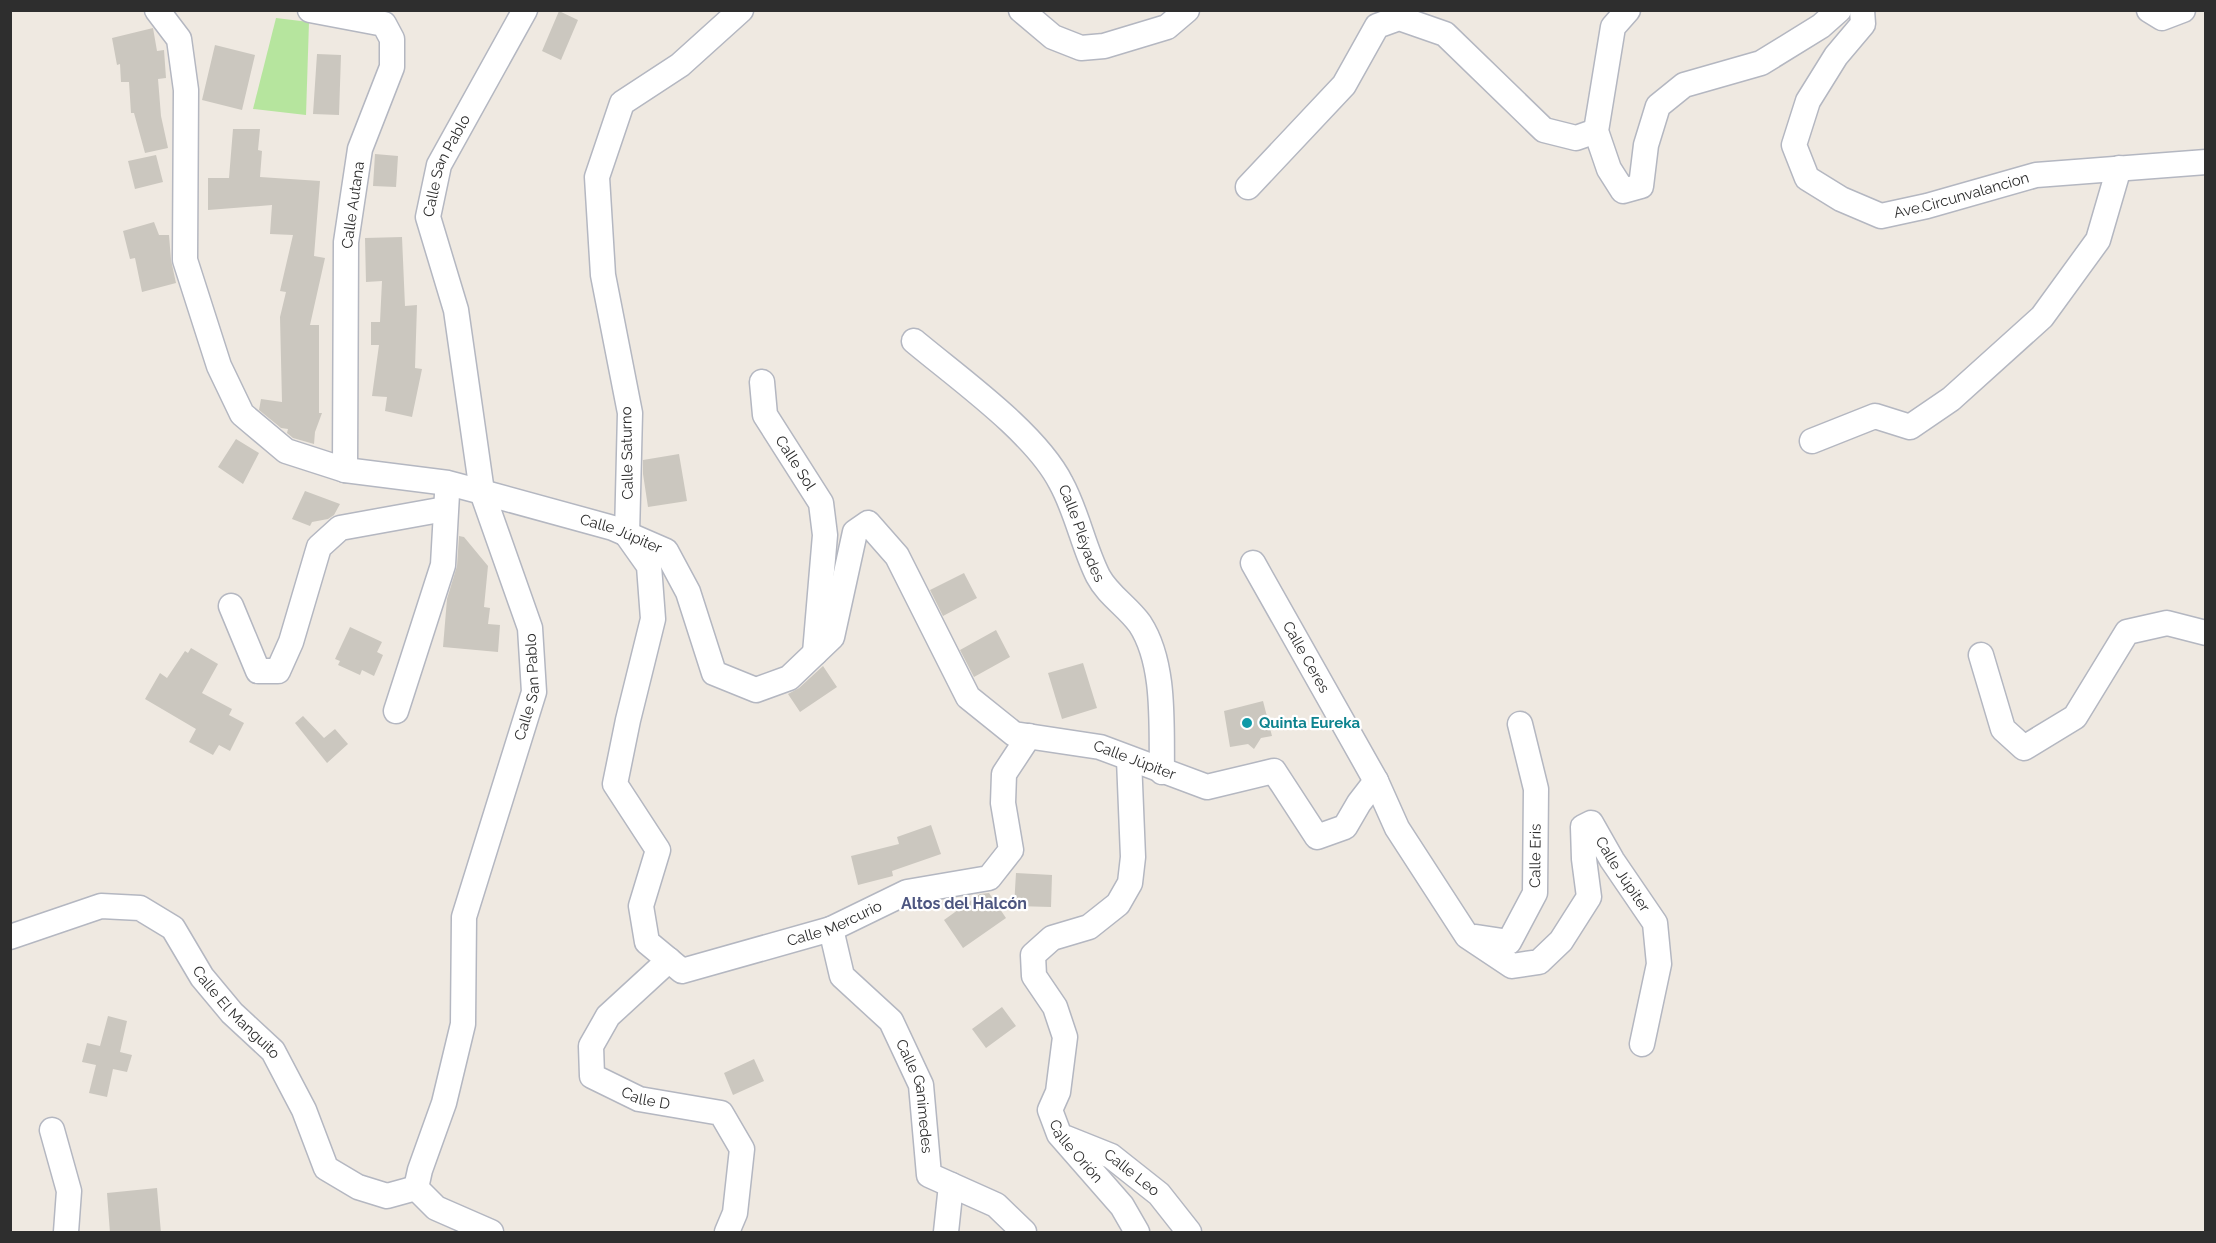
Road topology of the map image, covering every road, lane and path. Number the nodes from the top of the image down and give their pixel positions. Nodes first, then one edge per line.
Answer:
1 (156, 10) edge
2 (310, 10) edge
3 (525, 10) edge
4 (741, 10) edge
5 (1021, 10) edge
6 (1187, 10) edge
7 (1628, 10) edge
8 (1839, 10) edge
9 (1862, 10) edge
10 (2149, 10) edge
11 (2183, 10) edge
12 (1596, 131) junction
13 (2205, 162) edge
14 (2118, 168) junction
15 (1248, 187) dead end
16 (914, 341) dead end
17 (762, 382) dead end
18 (1812, 441) dead end
19 (345, 470) junction
20 (448, 483) junction
21 (482, 492) junction
22 (445, 509) junction
23 (627, 535) junction
24 (1253, 563) dead end
25 (231, 606) dead end
26 (2205, 633) edge
27 (815, 653) junction
28 (1981, 655) dead end
29 (396, 711) dead end
30 (1520, 724) dead end
31 (1029, 736) junction
32 (1129, 759) junction
33 (1162, 772) junction
34 (1376, 782) junction
35 (831, 929) junction
36 (1467, 936) junction
37 (10, 937) edge
38 (669, 960) junction
39 (1642, 1044) dead end
40 (52, 1130) dead end
41 (1059, 1134) junction
42 (951, 1185) junction
43 (416, 1188) junction
44 (66, 1233) edge
45 (492, 1233) edge
46 (727, 1233) edge
47 (946, 1233) edge
48 (1024, 1233) edge
49 (1137, 1233) edge
50 (1189, 1233) edge

1 - 19 street, Calle Júpiter
2 - 19 street, Calle Autana
3 - 21 street, Calle San Pablo
4 - 23 street, Calle Saturno
5 - 6 street
7 - 12 street
8 - 12 street
9 - 14 street, Ave.Circunvalancion
10 - 11 street
12 - 15 street
13 - 14 street, Ave.Circunvalancion
14 - 18 street
16 - 33 street, Calle Pléyades
17 - 27 street, Calle Sol
19 - 20 street, Calle Júpiter
20 - 21 street, Calle Júpiter
20 - 22 street
21 - 23 street, Calle Júpiter
21 - 43 street, Calle San Pablo
22 - 25 street
22 - 29 street
23 - 27 street, Calle Júpiter
23 - 38 street
24 - 34 street, Calle Ceres
26 - 28 street
27 - 31 street, Calle Júpiter
30 - 36 street, Calle Eris
31 - 32 street, Calle Júpiter
31 - 35 street, Calle Mercurio
32 - 33 street, Calle Júpiter
32 - 41 street, Calle Orión
33 - 34 street, Calle Júpiter
34 - 36 street, Calle Júpiter
35 - 38 street, Calle Mercurio
35 - 42 street, Calle Ganimedes
36 - 39 street, Calle Júpiter
37 - 43 street, Calle El Manguito
38 - 46 street, Calle D
40 - 44 street
41 - 49 street, Calle Orión
41 - 50 street, Calle Leo
42 - 47 street
42 - 48 street, Calle Ganimedes
43 - 45 street

